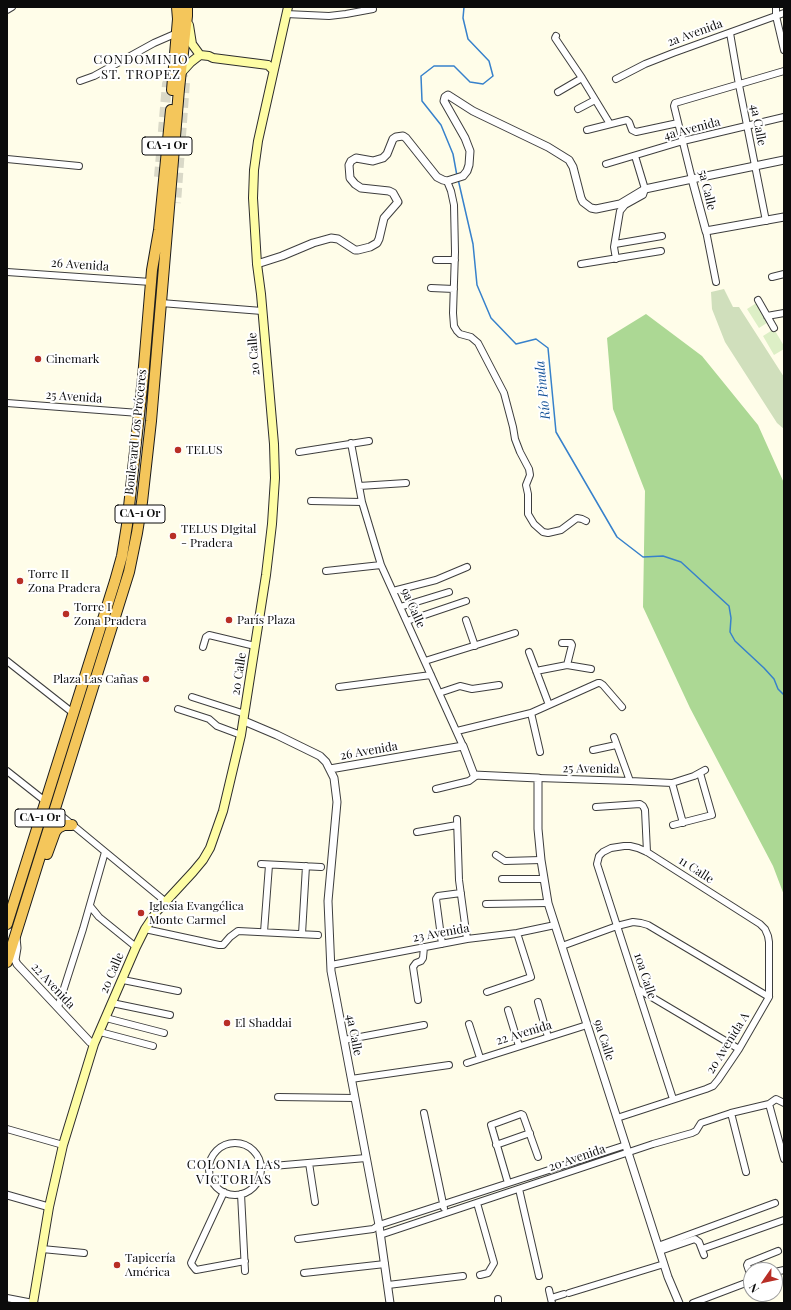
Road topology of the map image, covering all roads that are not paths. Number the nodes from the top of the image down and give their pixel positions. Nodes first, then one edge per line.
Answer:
1 (12, 7) edge
2 (177, 7) edge
3 (776, 7) edge
4 (373, 9) dead end
5 (7, 10) edge
6 (287, 11) edge
7 (187, 12) edge
8 (784, 13) edge
9 (776, 16) junction
10 (730, 32) junction
11 (177, 33) junction
12 (556, 36) dead end
13 (784, 50) edge
14 (204, 56) junction
15 (276, 59) junction
16 (273, 70) junction
17 (784, 71) edge
18 (181, 73) junction
19 (582, 78) junction
20 (616, 79) dead end
21 (80, 81) dead end
22 (739, 85) junction
23 (558, 92) dead end
24 (595, 100) junction
25 (578, 109) dead end
26 (784, 118) edge
27 (678, 123) junction
28 (610, 124) junction
29 (747, 126) junction
30 (587, 130) dead end
31 (683, 142) junction
32 (635, 156) junction
33 (7, 160) edge
34 (784, 160) edge
35 (606, 164) dead end
36 (79, 166) dead end
37 (755, 166) junction
38 (159, 177) tunnel mouth
39 (692, 179) junction
40 (449, 180) junction
41 (645, 190) junction
42 (176, 203) tunnel mouth
43 (784, 217) edge
44 (766, 221) junction
45 (167, 225) junction
46 (706, 231) junction
47 (662, 236) dead end
48 (615, 244) junction
49 (661, 251) dead end
50 (154, 258) junction
51 (616, 259) junction
52 (436, 260) dead end
53 (455, 260) junction
54 (257, 264) junction
55 (581, 264) dead end
56 (7, 272) edge
57 (784, 274) edge
58 (772, 277) dead end
59 (152, 282) junction
60 (716, 282) dead end
61 (431, 288) dead end
62 (454, 289) junction
63 (758, 300) dead end
64 (161, 303) junction
65 (262, 311) junction
66 (784, 313) edge
67 (767, 316) junction
68 (774, 328) dead end
69 (7, 403) edge
70 (138, 413) junction
71 (369, 441) dead end
72 (351, 443) junction
73 (299, 452) dead end
74 (406, 482) dead end
75 (359, 486) junction
76 (311, 501) dead end
77 (362, 502) junction
78 (586, 521) dead end
79 (381, 565) junction
80 (467, 567) dead end
81 (326, 571) dead end
82 (393, 591) junction
83 (449, 592) dead end
84 (466, 601) dead end
85 (400, 607) junction
86 (466, 620) dead end
87 (407, 621) junction
88 (515, 634) dead end
89 (562, 643) dead end
90 (255, 646) junction
91 (475, 646) junction
92 (203, 647) dead end
93 (529, 652) dead end
94 (7, 661) edge
95 (425, 661) junction
96 (567, 665) junction
97 (591, 669) dead end
98 (536, 671) junction
99 (431, 674) junction
100 (498, 684) dead end
101 (339, 687) dead end
102 (439, 693) junction
103 (192, 697) dead end
104 (549, 705) junction
105 (622, 706) dead end
106 (178, 709) dead end
107 (73, 713) junction
108 (531, 713) junction
109 (244, 717) junction
110 (457, 731) junction
111 (241, 735) junction
112 (614, 737) dead end
113 (464, 746) junction
114 (616, 746) junction
115 (594, 750) dead end
116 (540, 752) dead end
117 (330, 769) junction
118 (7, 771) edge
119 (475, 775) junction
120 (538, 778) junction
121 (630, 780) junction
122 (672, 783) junction
123 (436, 789) dead end
124 (45, 801) junction
125 (596, 807) dead end
126 (53, 813) junction
127 (683, 823) junction
128 (72, 825) junction
129 (673, 825) dead end
130 (417, 832) dead end
131 (105, 852) junction
132 (647, 852) junction
133 (496, 855) dead end
134 (540, 860) junction
135 (597, 860) joint
136 (261, 864) dead end
137 (269, 865) junction
138 (306, 866) junction
139 (321, 867) dead end
140 (502, 879) dead end
141 (543, 879) junction
142 (461, 893) junction
143 (166, 902) junction
144 (548, 903) junction
145 (486, 904) dead end
146 (90, 906) junction
147 (23, 912) junction
148 (98, 917) junction
149 (7, 924) edge
150 (556, 925) junction
151 (617, 926) junction
152 (83, 929) junction
153 (145, 929) junction
154 (264, 932) junction
155 (517, 933) junction
156 (302, 934) junction
157 (16, 935) junction
158 (318, 935) dead end
159 (468, 939) junction
160 (442, 944) junction
161 (562, 946) junction
162 (136, 947) junction
163 (424, 947) junction
164 (7, 962) edge
165 (331, 964) junction
166 (123, 980) junction
167 (638, 989) junction
168 (178, 991) dead end
169 (487, 992) dead end
170 (769, 997) junction
171 (418, 1000) dead end
172 (538, 1002) dead end
173 (112, 1003) junction
174 (58, 1007) junction
175 (508, 1010) dead end
176 (170, 1015) dead end
177 (106, 1018) junction
178 (469, 1024) dead end
179 (424, 1025) dead end
180 (587, 1025) junction
181 (100, 1032) junction
182 (164, 1033) dead end
183 (548, 1038) junction
184 (344, 1040) junction
185 (94, 1044) junction
186 (152, 1046) dead end
187 (519, 1046) junction
188 (739, 1049) junction
189 (480, 1058) junction
190 (467, 1063) dead end
191 (449, 1065) dead end
192 (351, 1079) junction
193 (278, 1097) dead end
194 (355, 1098) junction
195 (673, 1099) junction
196 (784, 1103) edge
197 (769, 1104) junction
198 (424, 1113) dead end
199 (731, 1114) junction
200 (617, 1118) junction
201 (7, 1129) edge
202 (530, 1133) junction
203 (496, 1144) junction
204 (62, 1146) junction
205 (627, 1149) junction
206 (538, 1157) dead end
207 (366, 1158) junction
208 (784, 1159) edge
209 (309, 1163) junction
210 (261, 1167) junction
211 (746, 1172) dead end
212 (508, 1183) junction
213 (519, 1189) junction
214 (224, 1192) junction
215 (241, 1194) junction
216 (7, 1195) edge
217 (315, 1202) dead end
218 (477, 1203) junction
219 (775, 1203) dead end
220 (443, 1205) junction
221 (49, 1207) junction
222 (445, 1214) junction
223 (784, 1220) edge
224 (378, 1225) junction
225 (380, 1235) junction
226 (298, 1239) dead end
227 (42, 1249) junction
228 (659, 1249) junction
229 (702, 1249) junction
230 (778, 1251) dead end
231 (84, 1253) dead end
232 (704, 1255) dead end
233 (245, 1261) junction
234 (750, 1262) edge
235 (385, 1264) junction
236 (664, 1264) junction
237 (245, 1271) dead end
238 (304, 1273) dead end
239 (480, 1275) dead end
240 (463, 1276) dead end
241 (539, 1276) dead end
242 (743, 1284) edge
243 (388, 1285) junction
244 (549, 1290) dead end
245 (7, 1298) edge
246 (551, 1301) edge
247 (33, 1303) edge
248 (390, 1303) edge
249 (544, 1303) edge
250 (679, 1303) edge
251 (693, 1303) edge

1 - 5 street
2 - 11 highway, Boulevard Los Próceres / CA-1 Or
3 - 9 street
4 - 6 street
6 - 15 main road, 20 Calle
7 - 14 main road
7 - 18 highway, Boulevard Los Próceres / CA-1 Or
8 - 9 street, 2a Avenida
9 - 10 street, 2a Avenida
9 - 13 street
10 - 20 street, 2a Avenida
10 - 22 street, 4a Calle
11 - 21 street
11 - 50 highway, Boulevard Los Próceres / CA-1 Or
12 - 19 street
14 - 15 main road
14 - 16 main road
14 - 18 main road
15 - 16 main road, 20 Calle
16 - 54 main road, 20 Calle
17 - 22 street
18 - 45 highway, Boulevard Los Próceres / CA-1 Or
19 - 23 street
19 - 24 street
22 - 27 street, 5a Calle
22 - 29 street, 4a Calle
24 - 25 street
24 - 28 street
26 - 29 street, 4a Avenida
27 - 28 street
27 - 31 street, 5a Calle
28 - 30 street
29 - 31 street, 4a Avenida
29 - 37 street, 4a Calle
31 - 32 street, 4a Avenida
31 - 39 street, 5a Calle
32 - 35 street, 4a Avenida
32 - 41 street
33 - 36 street
34 - 37 street
37 - 39 street
37 - 44 street, 4a Calle
38 - 50 highway
39 - 41 street
39 - 46 street, 5a Calle
40 - 41 street
40 - 53 street
40 - 54 street
41 - 48 street
42 - 45 highway
43 - 44 street
44 - 46 street
45 - 64 highway, Boulevard Los Próceres / CA-1 Or
46 - 60 street, 5a Calle
47 - 48 street
48 - 51 street
49 - 51 street
50 - 59 highway, Boulevard Los Próceres / CA-1 Or
51 - 55 street
52 - 53 street
53 - 62 street
54 - 65 main road, 20 Calle
56 - 59 street, 26 Avenida
57 - 58 street
59 - 70 highway, Boulevard Los Próceres / CA-1 Or
61 - 62 street
62 - 78 street
63 - 67 street
64 - 65 street
64 - 126 highway, Boulevard Los Próceres / CA-1 Or
65 - 90 main road, 20 Calle
66 - 67 street
67 - 68 street
69 - 70 street, 25 Avenida
70 - 107 highway, Boulevard Los Próceres / CA-1 Or
71 - 72 street
72 - 73 street
72 - 75 street, 9a Calle
74 - 75 street
75 - 77 street, 9a Calle
76 - 77 street
77 - 79 street, 9a Calle
79 - 81 street
79 - 82 street, 9a Calle
80 - 82 street
82 - 85 street, 9a Calle
83 - 85 street
84 - 87 street
85 - 87 street, 9a Calle
86 - 91 street
87 - 95 street, 9a Calle
88 - 91 street
89 - 96 street
90 - 92 street
90 - 109 main road, 20 Calle
91 - 95 street
93 - 98 street
94 - 107 street
95 - 99 street, 9a Calle
96 - 97 street
96 - 98 street
98 - 104 street
99 - 101 street
99 - 102 street, 9a Calle
100 - 102 street
102 - 110 street, 9a Calle
103 - 109 street
104 - 105 street
104 - 108 street
106 - 111 street
107 - 124 highway, Boulevard Los Próceres / CA-1 Or
108 - 110 street
108 - 116 street
109 - 111 main road, 20 Calle
109 - 117 street, 26 Avenida
110 - 113 street, 9a Calle
111 - 143 main road, 20 Calle
112 - 114 street
113 - 117 street, 26 Avenida
113 - 119 street, 9a Calle
114 - 115 street
114 - 121 street
117 - 165 street, 4a Calle
118 - 124 street
119 - 120 street, 25 Avenida
119 - 123 street
120 - 121 street, 25 Avenida
120 - 134 street, 9a Calle
121 - 122 street, 25 Avenida
122 - 127 street
122 - 127 street, 25 Avenida
124 - 149 highway, Boulevard Los Próceres / CA-1 Or
125 - 132 street
126 - 128 street
126 - 147 highway, Boulevard Los Próceres / CA-1 Or
127 - 129 street
128 - 131 street
128 - 147 highway
130 - 142 street
131 - 143 street
131 - 146 street
132 - 135 street, 11 Calle
132 - 170 street, 11 Calle
133 - 134 street
134 - 141 street, 9a Calle
135 - 151 street, 10a Calle
136 - 137 street
137 - 138 street
137 - 154 street
138 - 139 street
138 - 156 street
140 - 141 street
141 - 144 street, 9a Calle
142 - 159 street
142 - 160 street
143 - 153 main road, 20 Calle
144 - 145 street
144 - 150 street, 9a Calle
146 - 148 street
146 - 152 street
147 - 157 highway, Boulevard Los Próceres / CA-1 Or
148 - 152 street
148 - 162 street
150 - 155 street, 23 Avenida
150 - 161 street, 9a Calle
151 - 161 street
151 - 167 street, 10a Calle
151 - 170 street
152 - 174 street
153 - 154 street
153 - 162 main road, 20 Calle
154 - 156 street
155 - 159 street, 23 Avenida
155 - 169 street
156 - 158 street
157 - 164 highway, Boulevard Los Próceres / CA-1 Or
157 - 174 street, 22 Avenida
159 - 160 street, 23 Avenida
160 - 163 street, 23 Avenida
161 - 180 street, 9a Calle
162 - 166 main road, 20 Calle
163 - 165 street, 23 Avenida
163 - 171 street
165 - 184 street, 4a Calle
166 - 168 street
166 - 173 main road, 20 Calle
167 - 188 street
167 - 195 street, 10a Calle
170 - 188 street, 20 Avenida A
172 - 183 street
173 - 176 street
173 - 177 main road, 20 Calle
174 - 185 street, 22 Avenida
175 - 187 street
177 - 181 main road, 20 Calle
177 - 182 street
178 - 189 street
179 - 184 street
180 - 183 street, 22 Avenida
180 - 200 street, 9a Calle
181 - 185 main road, 20 Calle
181 - 186 street
183 - 187 street, 22 Avenida
184 - 192 street, 4a Calle
185 - 204 main road, 20 Calle
187 - 189 street, 22 Avenida
188 - 195 street, 20 Avenida A
189 - 190 street, 22 Avenida
191 - 192 street
192 - 194 street, 4a Calle
193 - 194 street
194 - 207 street, 4a Calle
195 - 200 street, 20 Avenida A
196 - 197 street, 20 Avenida
197 - 199 street, 20 Avenida
197 - 208 street
198 - 220 street
199 - 205 street, 20 Avenida
199 - 211 street
200 - 205 street, 9a Calle
201 - 204 street
202 - 203 street
202 - 203 street
202 - 206 street
203 - 212 street
204 - 221 main road, 20 Calle
205 - 212 street, 20 Avenida
205 - 213 street, 20 Avenida
205 - 228 street, 9a Calle
207 - 209 street
207 - 224 street, 4a Calle
209 - 210 street
209 - 217 street
210 - 214 street
210 - 215 street
212 - 220 street, 20 Avenida
213 - 218 street, 20 Avenida
213 - 241 street
214 - 215 street
214 - 233 street
215 - 233 street
216 - 221 street
218 - 222 street, 20 Avenida
218 - 239 street
219 - 228 street
220 - 222 street
220 - 224 street, 20 Avenida
221 - 227 main road, 20 Calle
222 - 225 street, 20 Avenida
223 - 229 street
224 - 225 street, 4a Calle
224 - 226 street, 20 Avenida
225 - 235 street, 4a Calle
227 - 231 street
227 - 247 main road, 20 Calle
228 - 229 street
228 - 236 street, 9a Calle
229 - 232 street
230 - 234 street
233 - 237 street
235 - 238 street
235 - 243 street, 4a Calle
236 - 246 street
236 - 250 street, 9a Calle
240 - 243 street
242 - 251 street
243 - 248 street, 4a Calle
244 - 246 street
245 - 247 street
246 - 249 street

